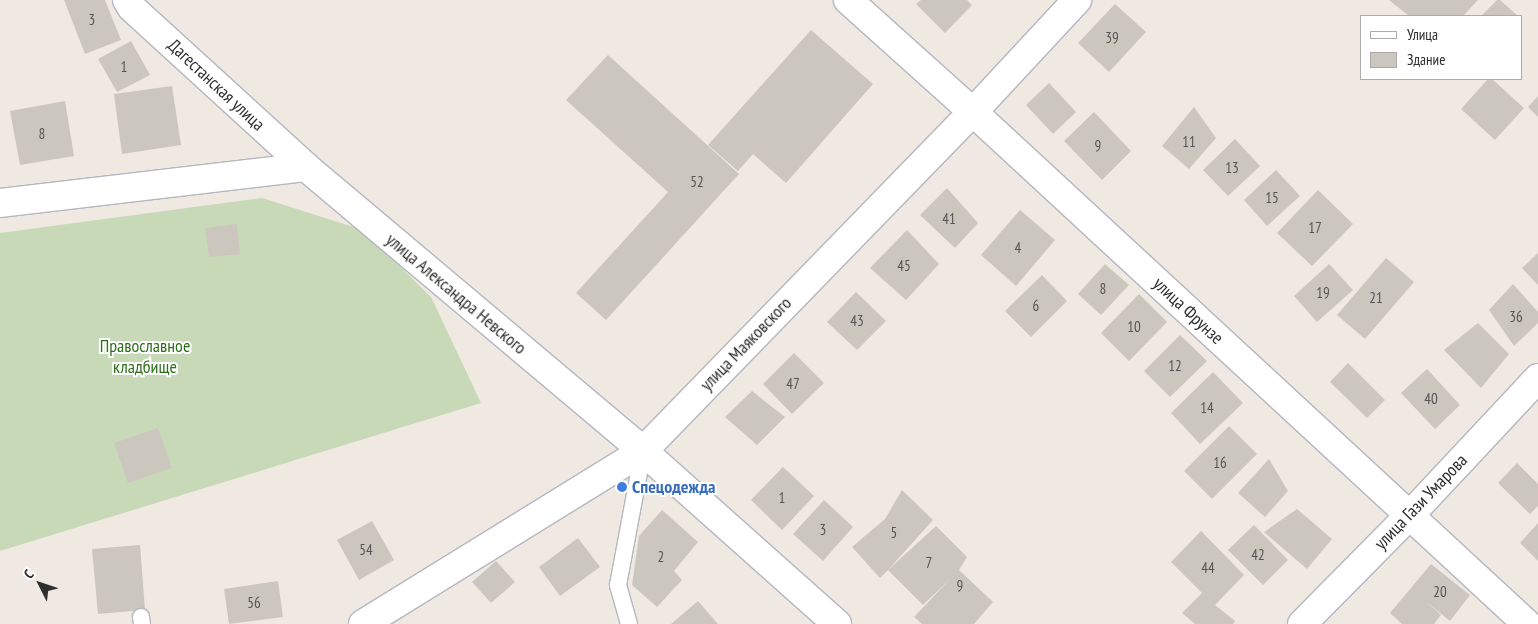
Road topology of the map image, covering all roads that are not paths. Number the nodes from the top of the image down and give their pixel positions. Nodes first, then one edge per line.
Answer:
1 (127, 0) edge
2 (848, 0) edge
3 (1077, 0) edge
4 (973, 112) junction
5 (306, 167) junction
6 (0, 203) edge
7 (1538, 378) edge
8 (643, 451) junction
9 (1408, 516) junction
10 (362, 624) edge
11 (629, 624) edge
12 (837, 624) edge
13 (1302, 624) edge
14 (1527, 624) edge

1 - 5 street, Дагестанская улица
2 - 4 street, улица Фрунзе
3 - 4 street, улица Маяковского
4 - 8 street, улица Маяковского
4 - 9 street, улица Фрунзе
5 - 6 street
5 - 8 street, улица Александра Невского
7 - 9 street, улица Гази Умарова
8 - 10 street, улица Маяковского
8 - 11 lane
8 - 12 street, улица Александра Невского
9 - 13 street, улица Гази Умарова
9 - 14 street, улица Фрунзе

